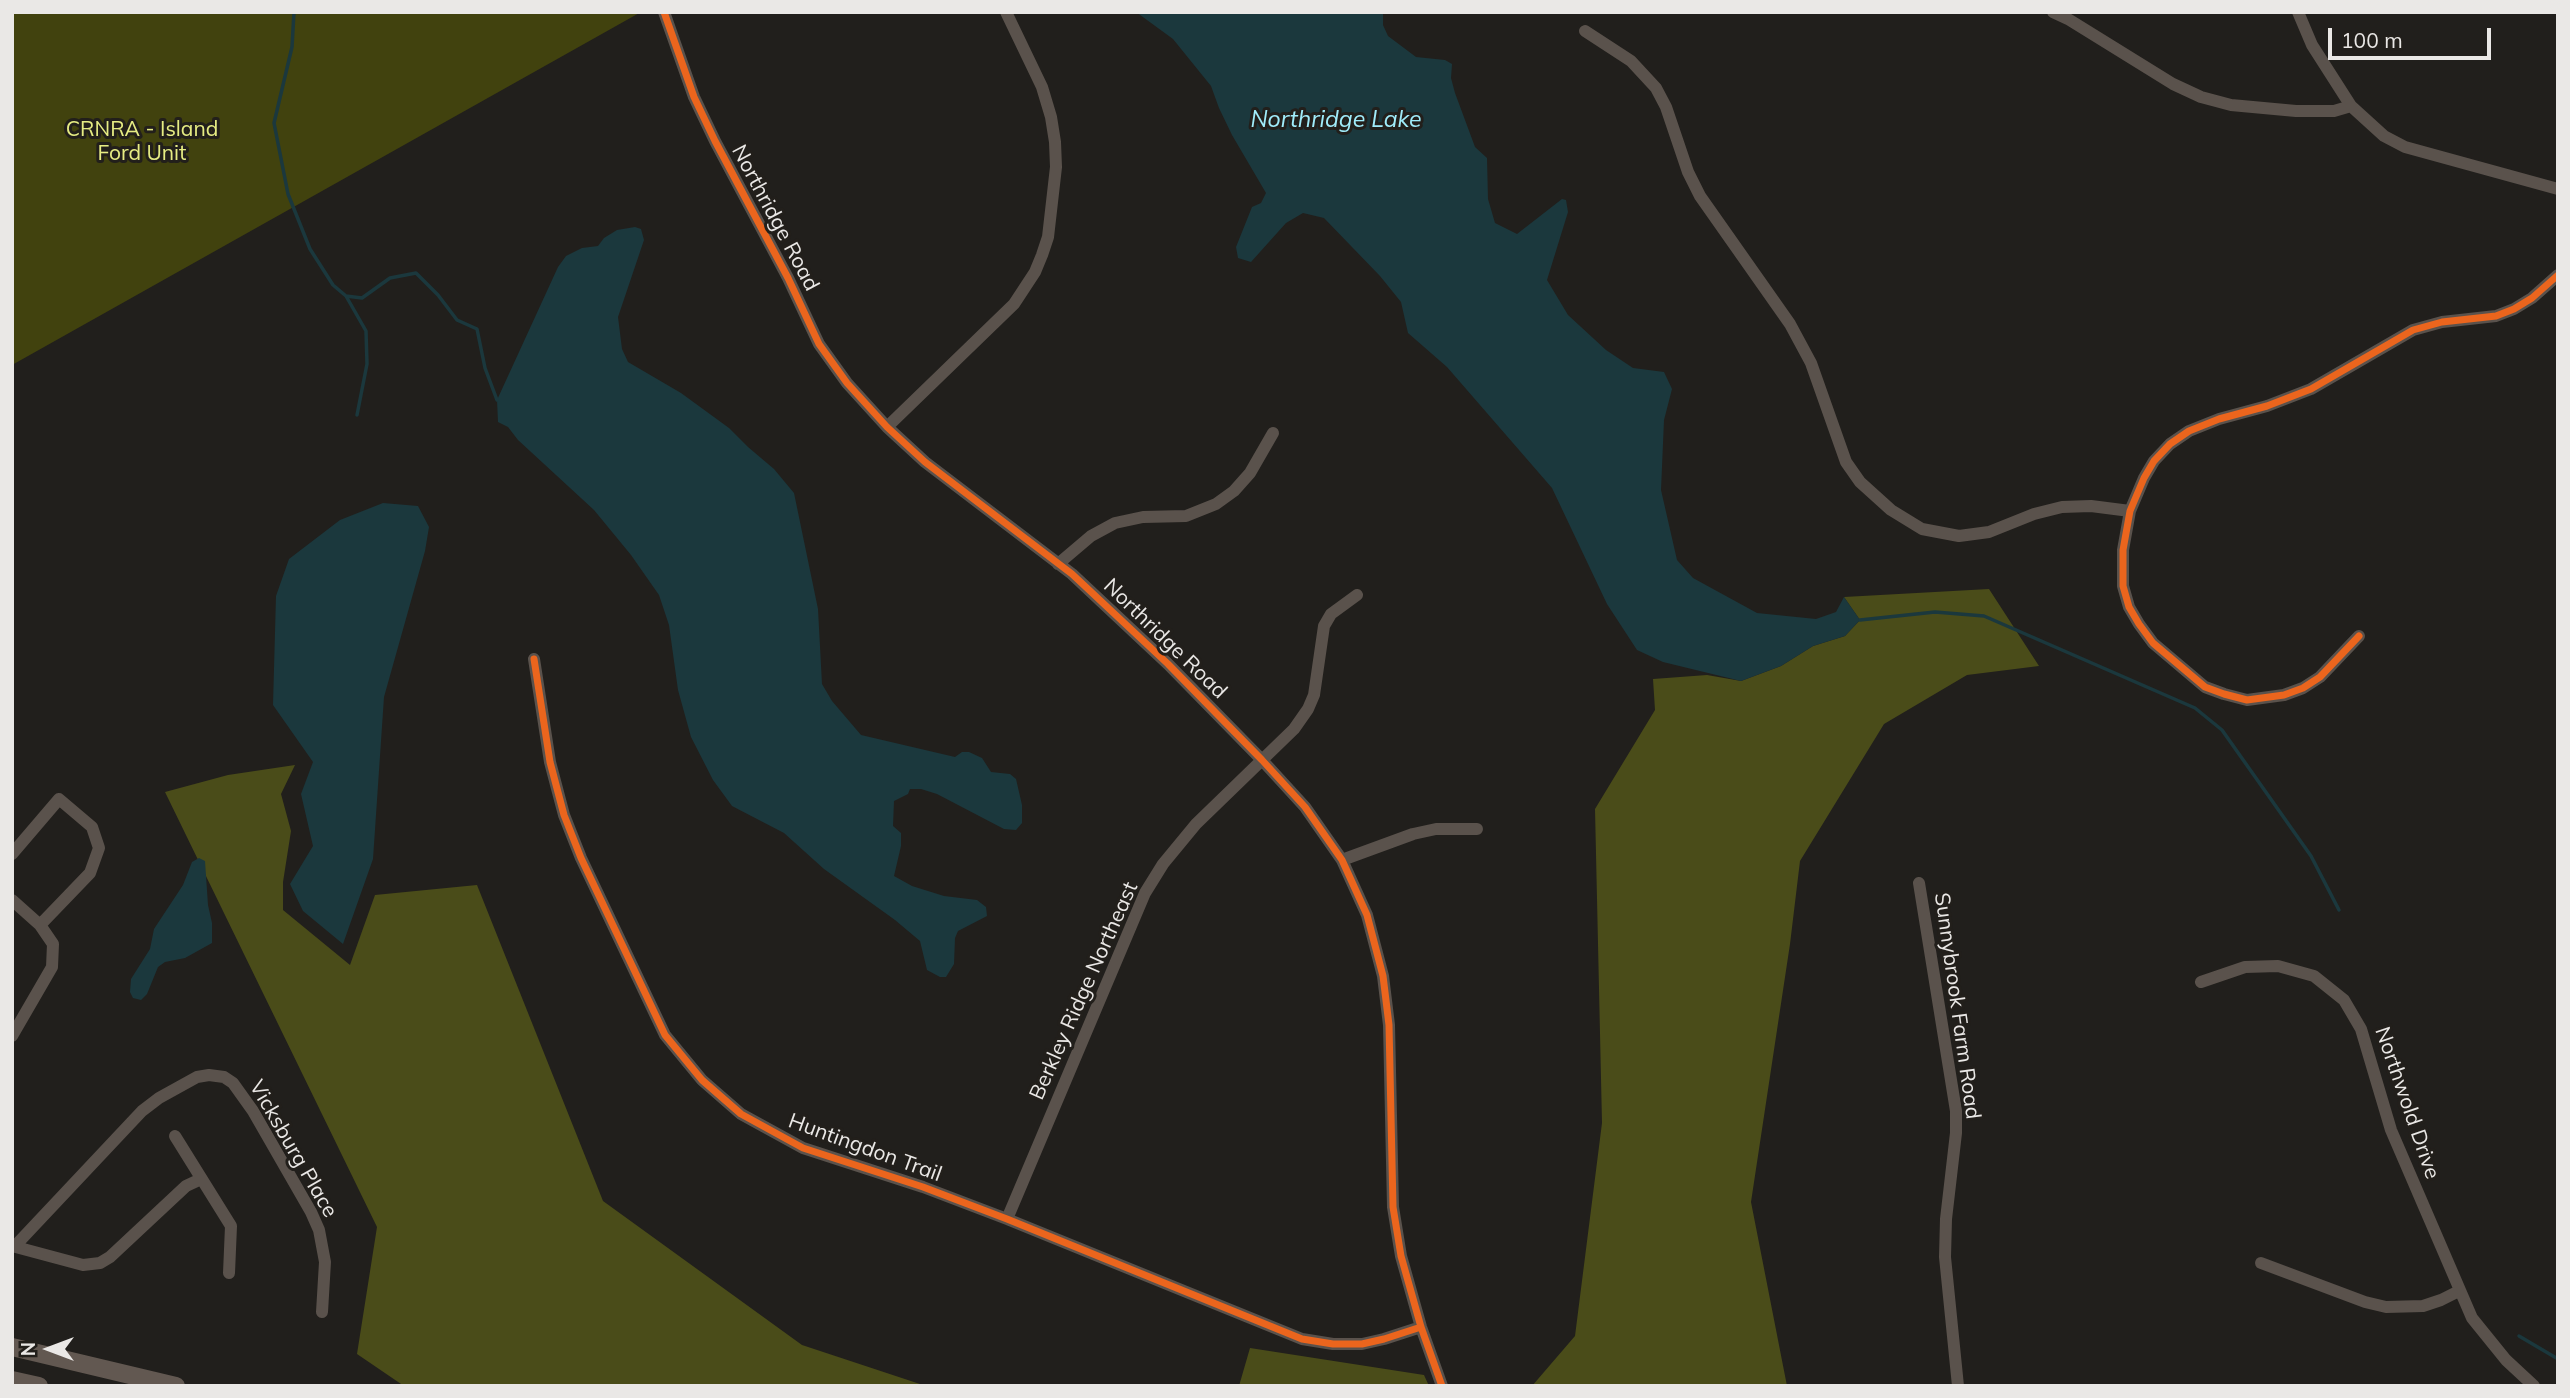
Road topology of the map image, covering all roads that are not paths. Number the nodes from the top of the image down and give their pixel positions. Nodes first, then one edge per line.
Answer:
1 (664, 12) edge
2 (1006, 12) edge
3 (2053, 12) edge
4 (2298, 12) edge
5 (1585, 32) dead end
6 (2351, 106) junction
7 (2558, 190) edge
8 (2558, 275) edge
9 (887, 428) junction
10 (1273, 433) dead end
11 (2130, 511) junction
12 (1058, 564) junction
13 (1357, 595) dead end
14 (2359, 636) dead end
15 (534, 659) dead end
16 (1262, 760) junction
17 (1477, 830) dead end
18 (12, 854) edge
19 (1342, 860) junction
20 (1919, 883) dead end
21 (12, 900) edge
22 (40, 925) junction
23 (2201, 982) dead end
24 (12, 1036) edge
25 (175, 1136) dead end
26 (201, 1179) junction
27 (1007, 1219) junction
28 (14, 1246) edge
29 (2260, 1263) dead end
30 (229, 1273) dead end
31 (2459, 1291) junction
32 (321, 1312) dead end
33 (1421, 1326) junction
34 (12, 1347) edge
35 (12, 1380) edge
36 (39, 1386) edge
37 (176, 1386) edge
38 (1443, 1386) edge
39 (1958, 1386) edge
40 (2534, 1386) edge

1 - 9 street, Northridge Road
2 - 9 street
3 - 6 street
4 - 6 street
5 - 11 street
6 - 7 street
8 - 11 street
9 - 12 street, Northridge Road
10 - 12 street
11 - 14 street
12 - 16 street, Northridge Road
13 - 16 street, Berkley Ridge Northeast
15 - 27 street, Huntingdon Trail
16 - 19 street, Northridge Road
16 - 27 street, Berkley Ridge Northeast
17 - 19 street
18 - 22 street
19 - 33 street, Northridge Road
20 - 39 street, Sunnybrook Farm Road
21 - 22 street
22 - 24 street
23 - 31 street, Northwold Drive
25 - 26 street
26 - 28 street
26 - 30 street
27 - 33 street, Huntingdon Trail
28 - 32 street, Vicksburg Place
29 - 31 street
31 - 40 street, Northwold Drive
33 - 38 street, Northridge Road
34 - 37 highway
35 - 36 highway

